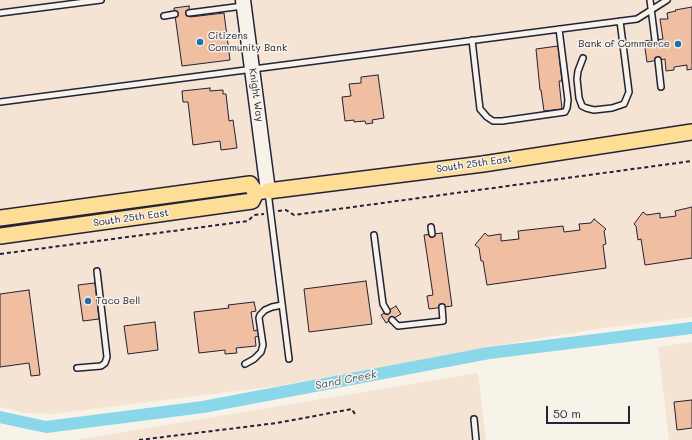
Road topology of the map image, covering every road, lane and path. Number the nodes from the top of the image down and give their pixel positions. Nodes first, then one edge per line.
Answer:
1 (101, 0) edge
2 (650, 0) edge
3 (667, 0) edge
4 (243, 3) edge
5 (651, 10) junction
6 (0, 13) edge
7 (189, 13) dead end
8 (175, 14) dead end
9 (164, 16) dead end
10 (620, 21) junction
11 (559, 29) junction
12 (472, 40) junction
13 (655, 40) dead end
14 (583, 58) dead end
15 (658, 60) dead end
16 (252, 68) junction
17 (661, 87) dead end
18 (0, 102) edge
19 (692, 132) edge
20 (692, 161) edge
21 (262, 192) junction
22 (286, 210) dead end
23 (254, 215) dead end
24 (0, 218) edge
25 (431, 227) dead end
26 (432, 234) dead end
27 (374, 235) dead end
28 (0, 236) edge
29 (0, 254) edge
30 (97, 271) dead end
31 (282, 305) junction
32 (442, 308) dead end
33 (387, 311) dead end
34 (392, 320) dead end
35 (289, 359) dead end
36 (245, 364) dead end
37 (77, 368) dead end
38 (356, 416) dead end
39 (474, 419) dead end
40 (139, 440) edge
41 (476, 440) edge

1 - 6 lane
2 - 5 lane
3 - 5 lane
4 - 7 lane
4 - 16 street, Knight Way
5 - 10 lane
5 - 13 lane
8 - 9 lane
10 - 11 lane
10 - 14 lane
11 - 12 lane
11 - 12 lane
12 - 16 lane
15 - 17 lane
16 - 18 lane
16 - 21 street, Knight Way
19 - 21 main road, South 25th East
20 - 22 path
21 - 24 main road, South 25th East
21 - 28 main road, South 25th East
21 - 31 lane
23 - 29 path
25 - 26 lane
27 - 33 lane
30 - 37 lane
31 - 35 lane
31 - 36 lane
32 - 34 lane
38 - 40 path
39 - 41 lane

